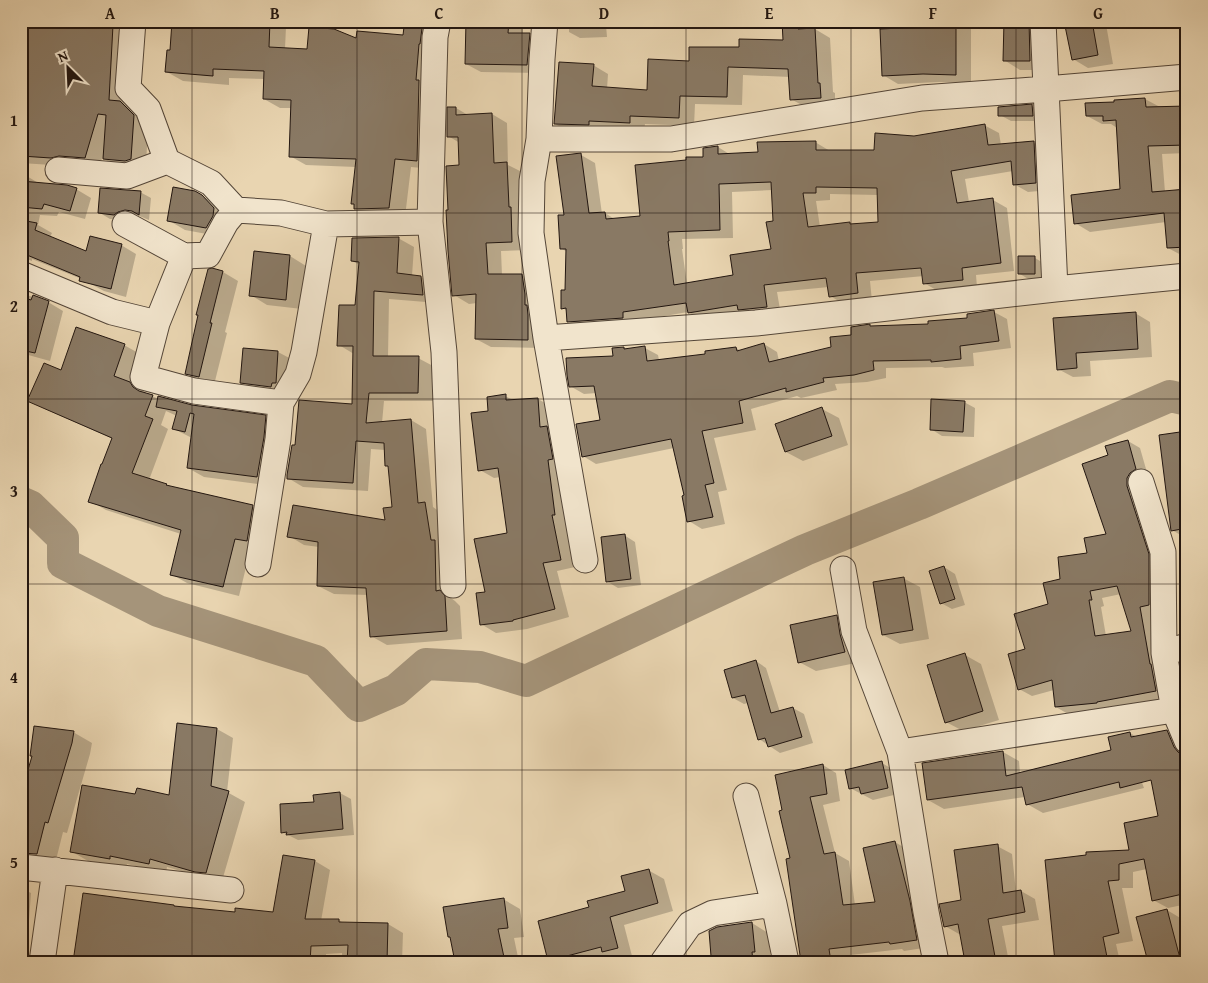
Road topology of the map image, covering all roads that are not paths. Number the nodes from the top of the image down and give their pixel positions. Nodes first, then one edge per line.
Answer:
1 (133, 21) edge
2 (438, 21) edge
3 (545, 21) edge
4 (1042, 21) edge
5 (1187, 77) edge
6 (1046, 89) junction
7 (539, 139) junction
8 (167, 161) junction
9 (58, 170) dead end
10 (236, 210) junction
11 (430, 222) junction
12 (125, 224) dead end
13 (326, 224) junction
14 (184, 256) junction
15 (21, 274) edge
16 (1187, 276) edge
17 (1055, 289) junction
18 (157, 323) junction
19 (546, 338) junction
20 (281, 403) junction
21 (1141, 482) dead end
22 (584, 560) dead end
23 (258, 564) dead end
24 (843, 569) dead end
25 (453, 585) dead end
26 (1175, 650) edge
27 (1174, 710) junction
28 (1187, 741) edge
29 (900, 752) junction
30 (746, 796) dead end
31 (21, 867) edge
32 (55, 870) junction
33 (231, 890) dead end
34 (774, 904) junction
35 (42, 962) edge
36 (663, 962) edge
37 (786, 962) edge
38 (936, 962) edge

1 - 8 street
2 - 11 street
3 - 7 street
4 - 6 street
5 - 6 street
6 - 7 street
6 - 17 street
7 - 19 street
8 - 9 street
8 - 10 street
10 - 13 street
10 - 14 street
11 - 13 street
11 - 25 street
12 - 14 street
13 - 20 street
14 - 18 street
15 - 18 street
16 - 17 street
17 - 19 street
18 - 20 street
19 - 22 street
20 - 23 street
21 - 26 street
24 - 29 street
26 - 27 street
27 - 28 street
27 - 29 street
29 - 38 street
30 - 34 street
31 - 32 street
32 - 33 street
32 - 35 street
34 - 36 street
34 - 37 street

